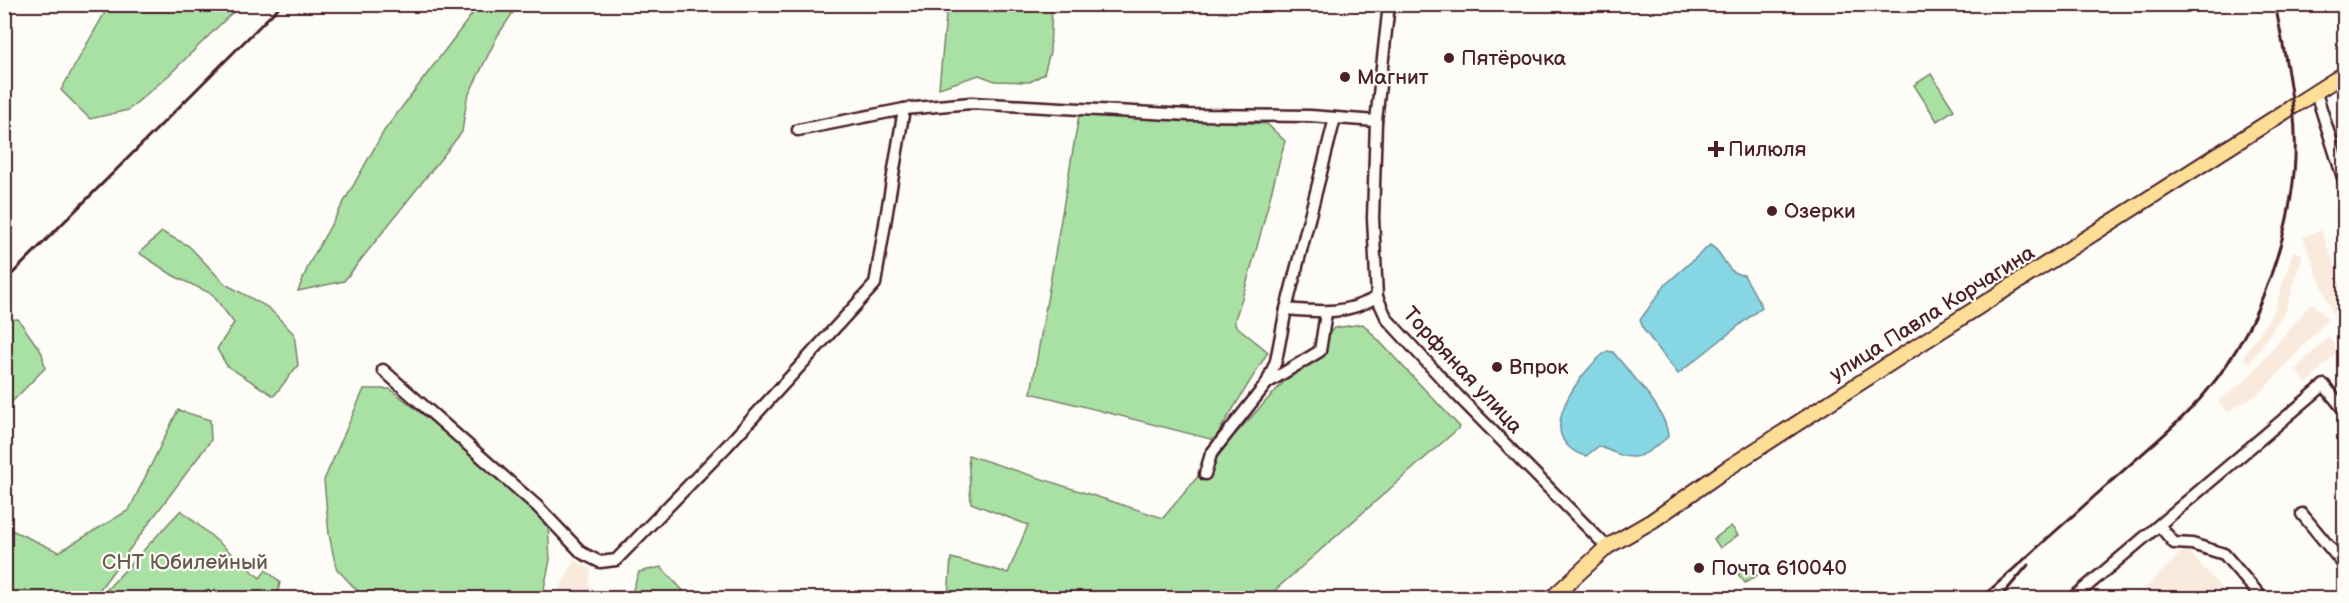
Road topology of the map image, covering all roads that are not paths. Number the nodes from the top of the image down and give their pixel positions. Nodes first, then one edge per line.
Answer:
1 (1389, 4) edge
2 (2344, 74) edge
3 (2316, 93) junction
4 (904, 109) junction
5 (1335, 118) junction
6 (1376, 121) junction
7 (798, 130) dead end
8 (2344, 181) edge
9 (1377, 297) junction
10 (1286, 309) junction
11 (1326, 313) junction
12 (383, 370) dead end
13 (1267, 383) junction
14 (2344, 410) edge
15 (1205, 474) dead end
16 (2302, 514) dead end
17 (2160, 526) junction
18 (1607, 547) junction
19 (2344, 565) edge
20 (1552, 598) edge
21 (2073, 598) edge
22 (2262, 598) edge

1 - 6 street, Торфяная улица
2 - 3 main road, улица Павла Корчагина
3 - 8 street
3 - 18 main road, улица Павла Корчагина
4 - 5 street
4 - 7 street
4 - 12 street
5 - 6 street
5 - 10 street
6 - 9 street, Торфяная улица
9 - 11 street
9 - 18 street, Торфяная улица
10 - 11 street
10 - 13 street
11 - 13 street
13 - 15 street
14 - 17 street
16 - 19 street
17 - 21 street
17 - 22 street
18 - 20 main road, улица Павла Корчагина

